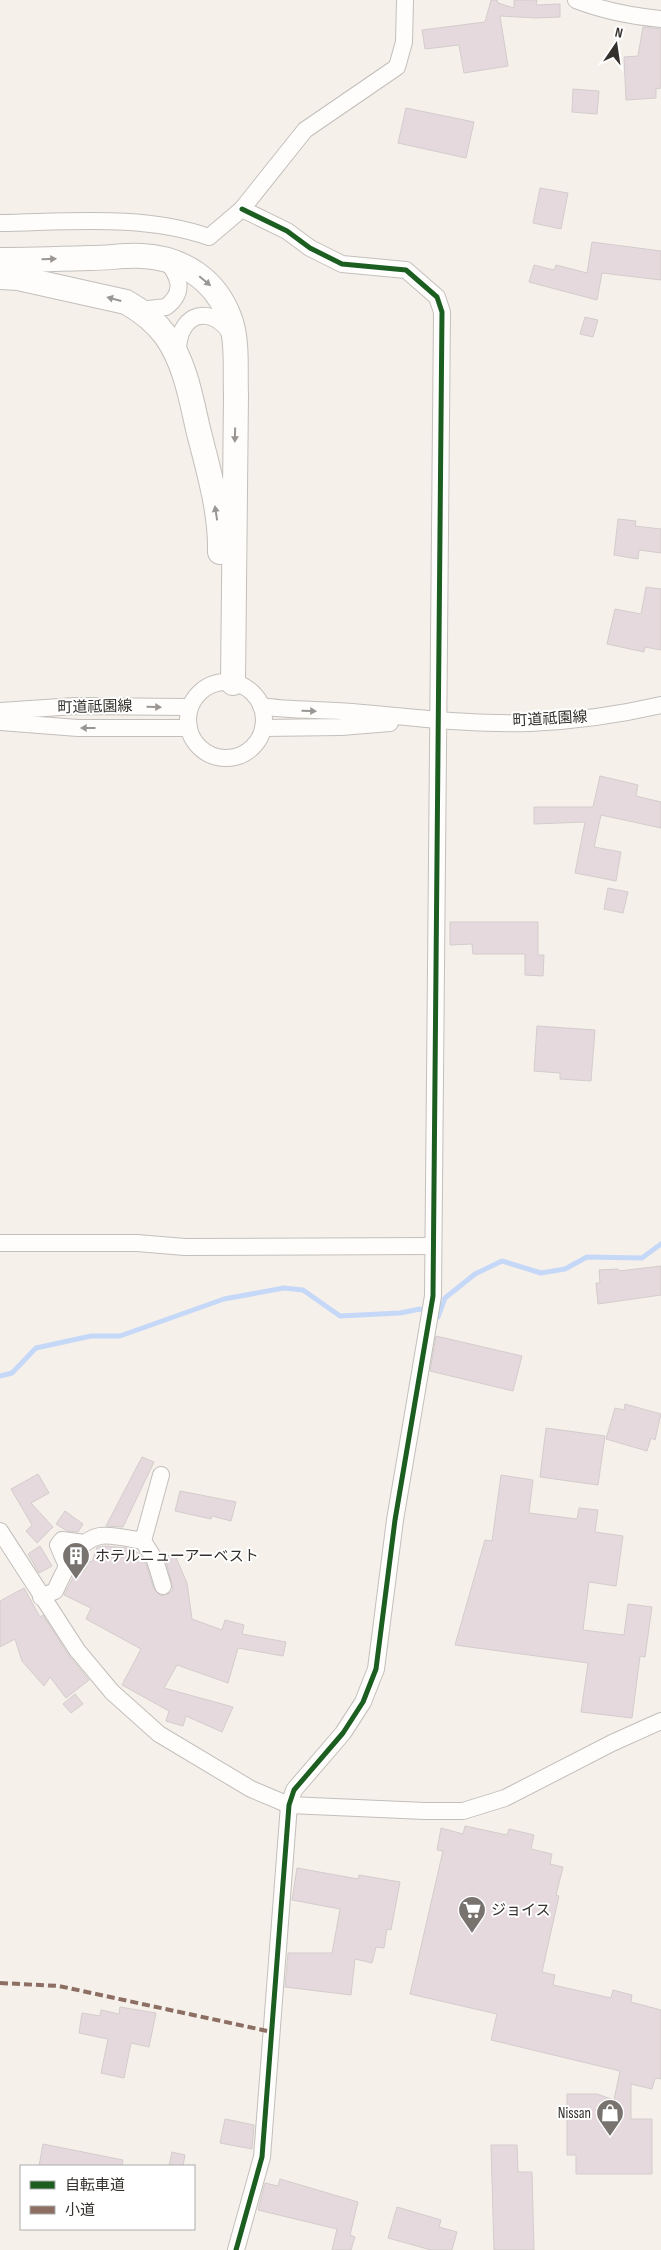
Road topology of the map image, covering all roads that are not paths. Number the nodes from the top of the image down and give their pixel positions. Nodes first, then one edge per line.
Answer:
1 (405, 0) edge
2 (576, 0) edge
3 (661, 19) edge
4 (242, 208) junction
5 (0, 222) edge
6 (0, 260) edge
7 (167, 261) junction
8 (0, 277) edge
9 (140, 310) junction
10 (232, 336) junction
11 (177, 356) junction
12 (225, 684) junction
13 (661, 705) edge
14 (261, 706) junction
15 (190, 708) junction
16 (0, 711) edge
17 (438, 720) junction
18 (0, 722) edge
19 (189, 728) junction
20 (263, 728) junction
21 (0, 1243) edge
22 (432, 1246) junction
23 (162, 1475) dead end
24 (0, 1531) edge
25 (143, 1541) junction
26 (163, 1586) dead end
27 (41, 1597) junction
28 (661, 1721) edge
29 (289, 1805) junction
30 (236, 2250) edge

1 - 4 street
2 - 3 street
4 - 5 street
4 - 17 street
6 -> 7 highway
7 - 9 street
7 -> 10 highway
9 -> 8 highway
9 - 11 highway
10 - 11 street
10 -> 12 highway
12 -> 11 highway
12 - 14 street
12 - 15 street
13 - 17 street, 町道祗園線
14 -> 17 street, 町道祗園線
14 - 20 street
16 -> 15 street, 町道祗園線
15 - 19 street
17 - 20 street, 町道祗園線
17 - 22 street
19 -> 18 street, 町道祗園線
19 - 20 street
21 - 22 street
22 - 29 street
23 - 25 street
24 - 27 street
25 - 26 street
25 - 27 street
27 - 29 street
28 - 29 street
29 - 30 street

